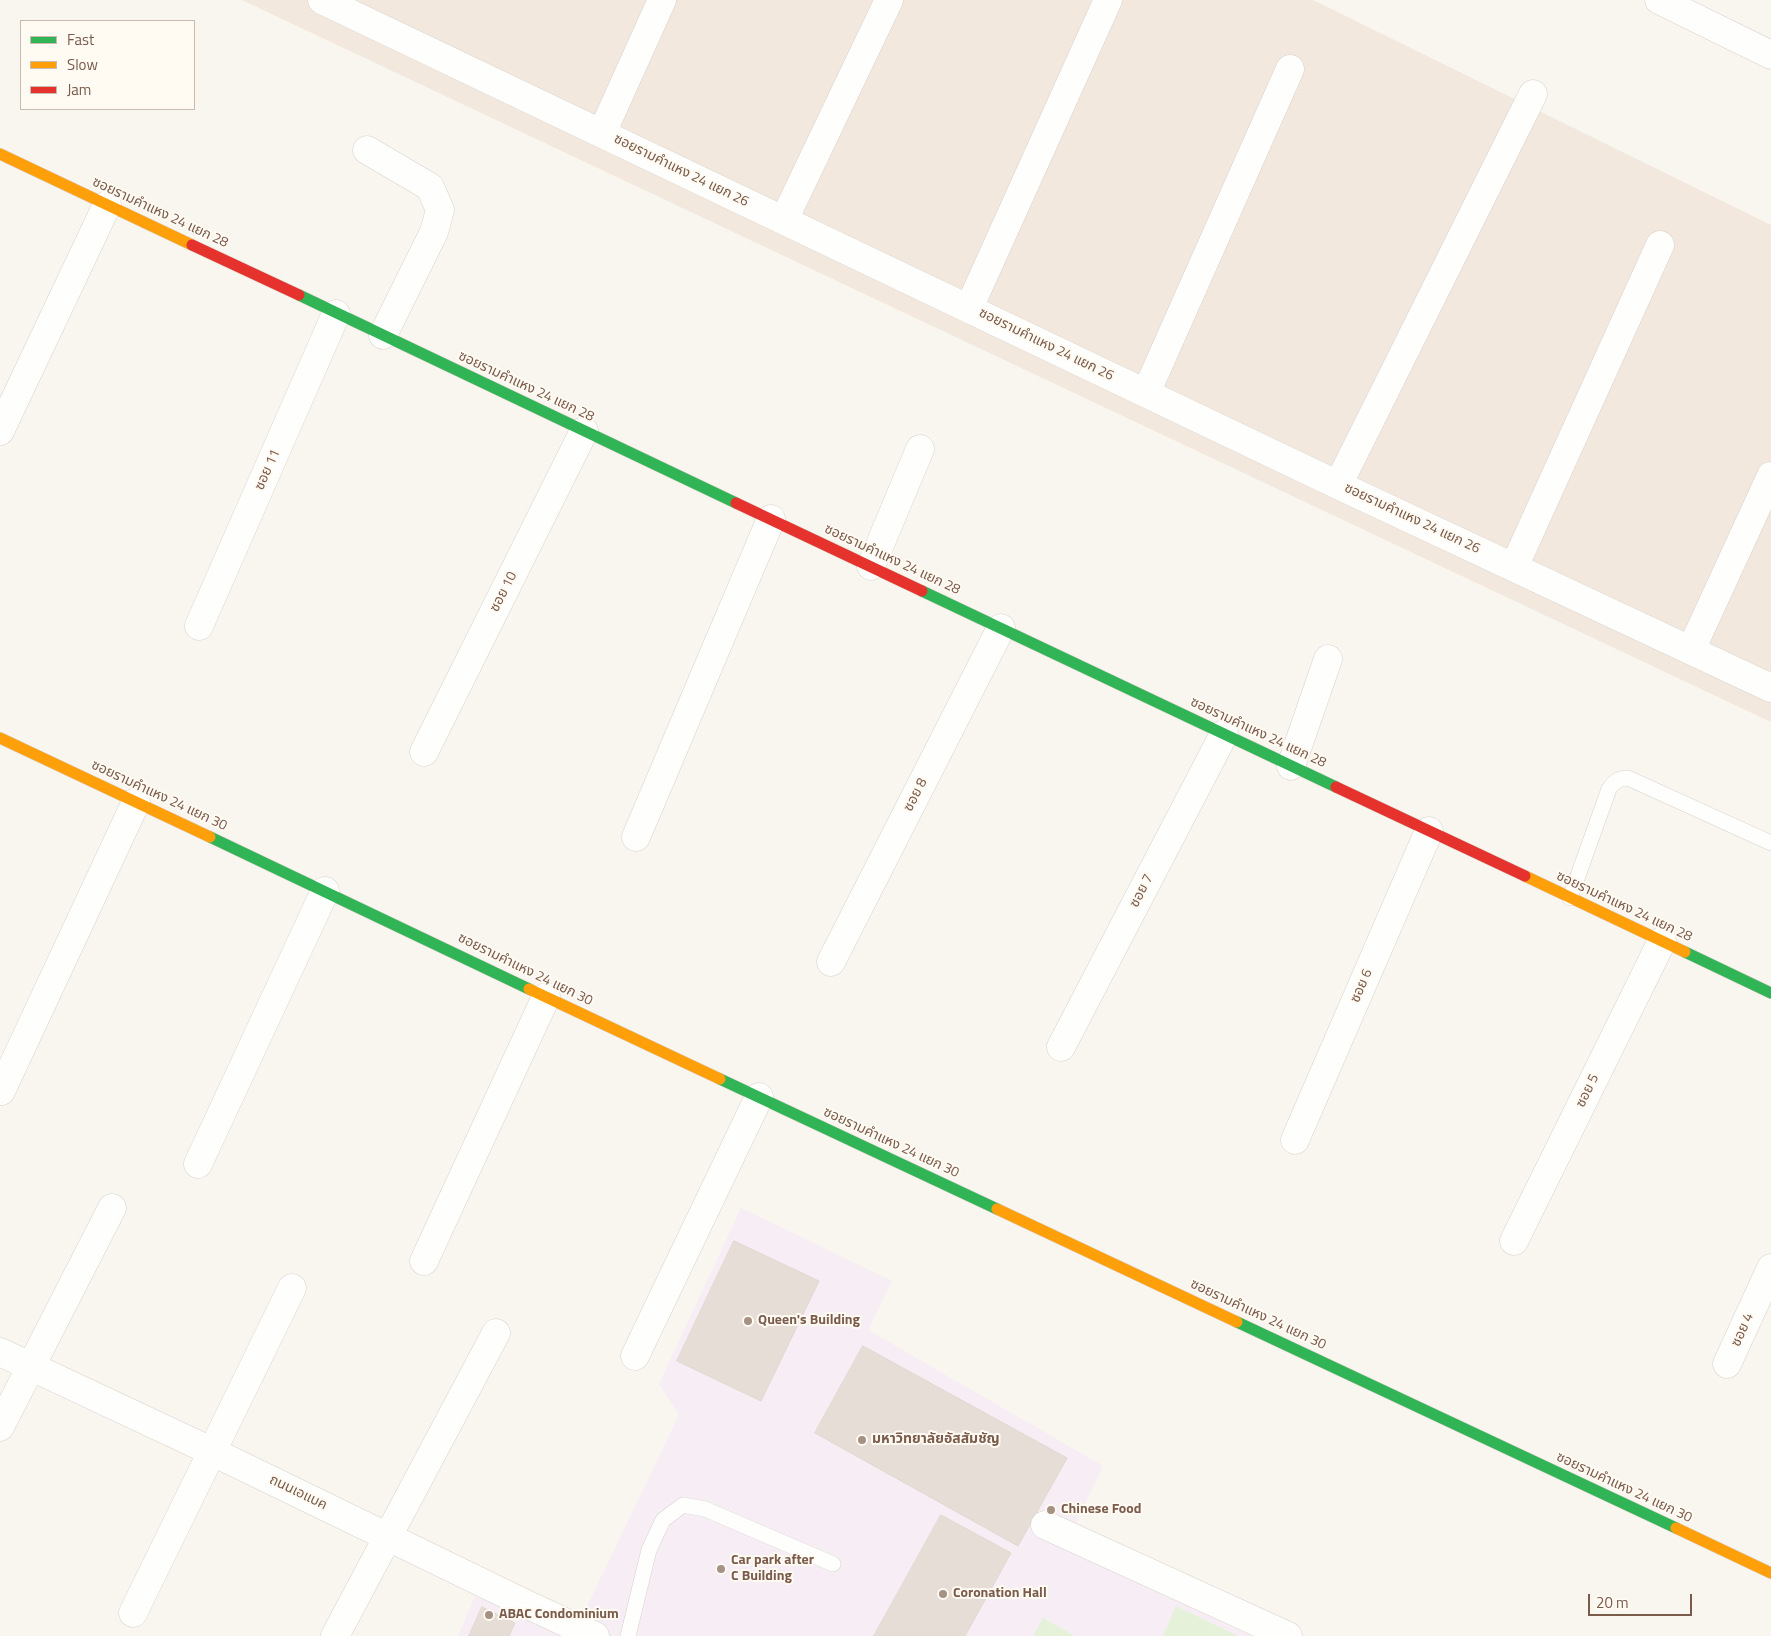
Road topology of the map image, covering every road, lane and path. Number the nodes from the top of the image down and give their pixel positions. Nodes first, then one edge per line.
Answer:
1 (322, 0) edge
2 (662, 0) edge
3 (889, 0) edge
4 (1108, 0) edge
5 (1659, 0) edge
6 (1771, 55) edge
7 (1290, 69) dead end
8 (1533, 94) dead end
9 (602, 133) junction
10 (367, 150) dead end
11 (0, 154) edge
12 (107, 205) junction
13 (784, 220) junction
14 (1660, 245) dead end
15 (969, 308) junction
16 (336, 314) junction
17 (383, 335) junction
18 (1146, 393) junction
19 (0, 431) edge
20 (584, 431) junction
21 (920, 449) dead end
22 (1771, 476) edge
23 (1338, 485) junction
24 (771, 520) junction
25 (871, 566) junction
26 (1514, 567) junction
27 (200, 626) dead end
28 (1001, 628) junction
29 (1690, 650) junction
30 (1328, 659) dead end
31 (1771, 688) edge
32 (1224, 734) junction
33 (0, 738) edge
34 (424, 752) dead end
35 (1291, 766) junction
36 (136, 802) junction
37 (1429, 831) junction
38 (636, 837) dead end
39 (1771, 843) edge
40 (325, 891) junction
41 (1570, 898) junction
42 (1662, 942) junction
43 (831, 962) dead end
44 (1771, 993) edge
45 (546, 997) junction
46 (1061, 1047) dead end
47 (0, 1091) edge
48 (758, 1097) junction
49 (1295, 1140) dead end
50 (198, 1164) dead end
51 (112, 1208) dead end
52 (1514, 1241) dead end
53 (424, 1261) dead end
54 (1771, 1268) edge
55 (292, 1288) dead end
56 (496, 1333) dead end
57 (0, 1352) edge
58 (635, 1356) dead end
59 (1728, 1364) dead end
60 (31, 1367) junction
61 (0, 1427) edge
62 (213, 1452) junction
63 (1046, 1525) dead end
64 (388, 1536) junction
65 (833, 1564) dead end
66 (1771, 1573) edge
67 (133, 1613) dead end
68 (564, 1629) edge
69 (335, 1636) edge
70 (595, 1636) edge
71 (628, 1636) edge
72 (1288, 1636) edge

1 - 9 street, ซอยรามคำแหง 24 แยก 26
2 - 9 street
3 - 13 street
4 - 15 street
5 - 6 street
7 - 18 street
8 - 23 street
9 - 13 street, ซอยรามคำแหง 24 แยก 26
10 - 17 street
11 - 12 street, ซอยรามคำแหง 24 แยก 28
12 - 16 street, ซอยรามคำแหง 24 แยก 28
12 - 19 street
13 - 15 street, ซอยรามคำแหง 24 แยก 26
14 - 26 street
15 - 18 street, ซอยรามคำแหง 24 แยก 26
16 - 17 street, ซอยรามคำแหง 24 แยก 28
16 - 27 street, ซอย 11
17 - 20 street, ซอยรามคำแหง 24 แยก 28
18 - 23 street, ซอยรามคำแหง 24 แยก 26
20 - 24 street, ซอยรามคำแหง 24 แยก 28
20 - 34 street, ซอย 10
21 - 25 street
22 - 29 street
23 - 26 street, ซอยรามคำแหง 24 แยก 26
24 - 25 street, ซอยรามคำแหง 24 แยก 28
24 - 38 street
25 - 28 street, ซอยรามคำแหง 24 แยก 28
26 - 29 street, ซอยรามคำแหง 24 แยก 26
28 - 32 street, ซอยรามคำแหง 24 แยก 28
28 - 43 street, ซอย 8
29 - 31 street, ซอยรามคำแหง 24 แยก 26
30 - 35 street
32 - 35 street, ซอยรามคำแหง 24 แยก 28
32 - 46 street, ซอย 7
33 - 36 street, ซอยรามคำแหง 24 แยก 30
35 - 37 street, ซอยรามคำแหง 24 แยก 28
36 - 40 street, ซอยรามคำแหง 24 แยก 30
36 - 47 street
37 - 41 street, ซอยรามคำแหง 24 แยก 28
37 - 49 street, ซอย 6
39 - 41 lane
40 - 45 street, ซอยรามคำแหง 24 แยก 30
40 - 50 street
41 - 42 street, ซอยรามคำแหง 24 แยก 28
42 - 44 street, ซอยรามคำแหง 24 แยก 28
42 - 52 street, ซอย 5
45 - 48 street, ซอยรามคำแหง 24 แยก 30
45 - 53 street
48 - 58 street
48 - 66 street, ซอยรามคำแหง 24 แยก 30
51 - 60 street
54 - 59 street, ซอย 4
55 - 62 street
56 - 64 street
57 - 60 street, ถนนเอแบค
60 - 61 street
60 - 62 street, ถนนเอแบค
62 - 64 street, ถนนเอแบค
62 - 67 street
63 - 72 street
64 - 68 street, ถนนเอแบค
64 - 69 street
65 - 71 lane
68 - 70 street, ถนนเอแบค

